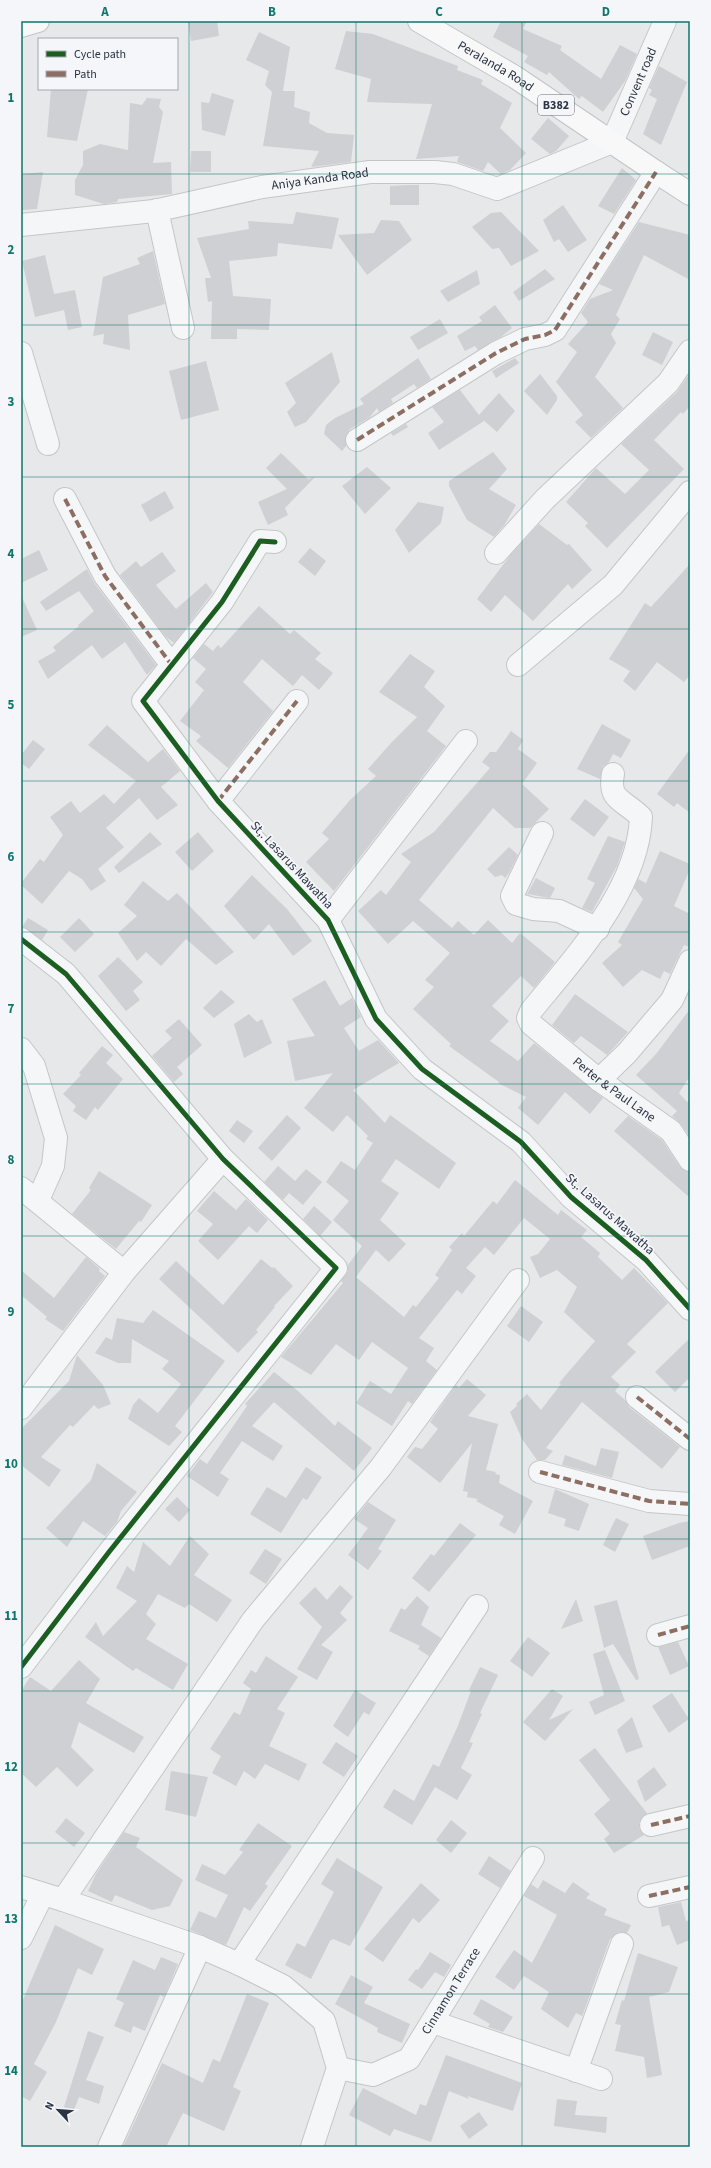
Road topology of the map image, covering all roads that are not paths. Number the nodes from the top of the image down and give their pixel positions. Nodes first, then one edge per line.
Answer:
1 (38, 21) edge
2 (419, 21) edge
3 (664, 21) edge
4 (21, 26) edge
5 (612, 142) junction
6 (656, 172) junction
7 (690, 194) edge
8 (157, 210) junction
9 (21, 225) edge
10 (183, 328) dead end
11 (690, 351) edge
12 (21, 353) edge
13 (357, 440) dead end
14 (48, 444) dead end
15 (690, 492) edge
16 (65, 499) dead end
17 (275, 542) dead end
18 (496, 552) dead end
19 (171, 664) junction
20 (518, 665) dead end
21 (297, 700) dead end
22 (466, 741) dead end
23 (613, 774) dead end
24 (218, 801) junction
25 (542, 833) dead end
26 (328, 920) junction
27 (598, 928) junction
28 (21, 939) edge
29 (690, 961) edge
30 (21, 1049) edge
31 (600, 1080) junction
32 (223, 1159) junction
33 (690, 1160) edge
34 (29, 1194) edge
35 (124, 1272) junction
36 (518, 1280) dead end
37 (690, 1309) edge
38 (637, 1397) dead end
39 (21, 1408) edge
40 (690, 1439) edge
41 (540, 1472) dead end
42 (690, 1504) edge
43 (477, 1606) dead end
44 (690, 1626) edge
45 (658, 1635) dead end
46 (21, 1667) edge
47 (690, 1816) edge
48 (651, 1825) dead end
49 (533, 1858) dead end
50 (690, 1887) edge
51 (21, 1888) edge
52 (649, 1896) dead end
53 (53, 1897) junction
54 (21, 1938) edge
55 (622, 1944) dead end
56 (200, 1947) junction
57 (238, 1964) junction
58 (432, 2022) junction
59 (338, 2068) junction
60 (576, 2071) junction
61 (601, 2079) dead end
62 (314, 2146) edge
63 (109, 2147) edge

1 - 4 main road
2 - 5 main road, Peralanda Road / B382
3 - 5 street, Convent road
5 - 6 main road, Peralanda Road / B382
5 - 8 street, Aniya Kanda Road
6 - 7 main road, Peralanda Road / B382
6 - 13 street
8 - 9 street, Aniya Kanda Road
8 - 10 street
11 - 18 street
12 - 14 street
15 - 20 street
16 - 19 street
17 - 19 street, St,. Lasarus Mawatha
19 - 24 street, St,. Lasarus Mawatha
21 - 24 street
22 - 26 street
23 - 27 street
24 - 26 street, St,. Lasarus Mawatha
25 - 27 street
26 - 37 street, St,. Lasarus Mawatha
27 - 31 street, Perter & Paul Lane
28 - 32 street
29 - 31 street
30 - 34 street
31 - 33 street, Perter & Paul Lane
32 - 35 street
32 - 46 street
34 - 35 street
35 - 39 street
36 - 53 street
38 - 40 street
41 - 42 street
43 - 57 street
44 - 45 street
47 - 48 street
49 - 58 street, Cinnamon Terrace
50 - 52 street
51 - 53 street
53 - 54 street
53 - 56 street
55 - 60 street
56 - 57 street
56 - 63 street
57 - 59 street
58 - 59 street, Cinnamon Terrace
58 - 60 street
59 - 62 street
60 - 61 street

